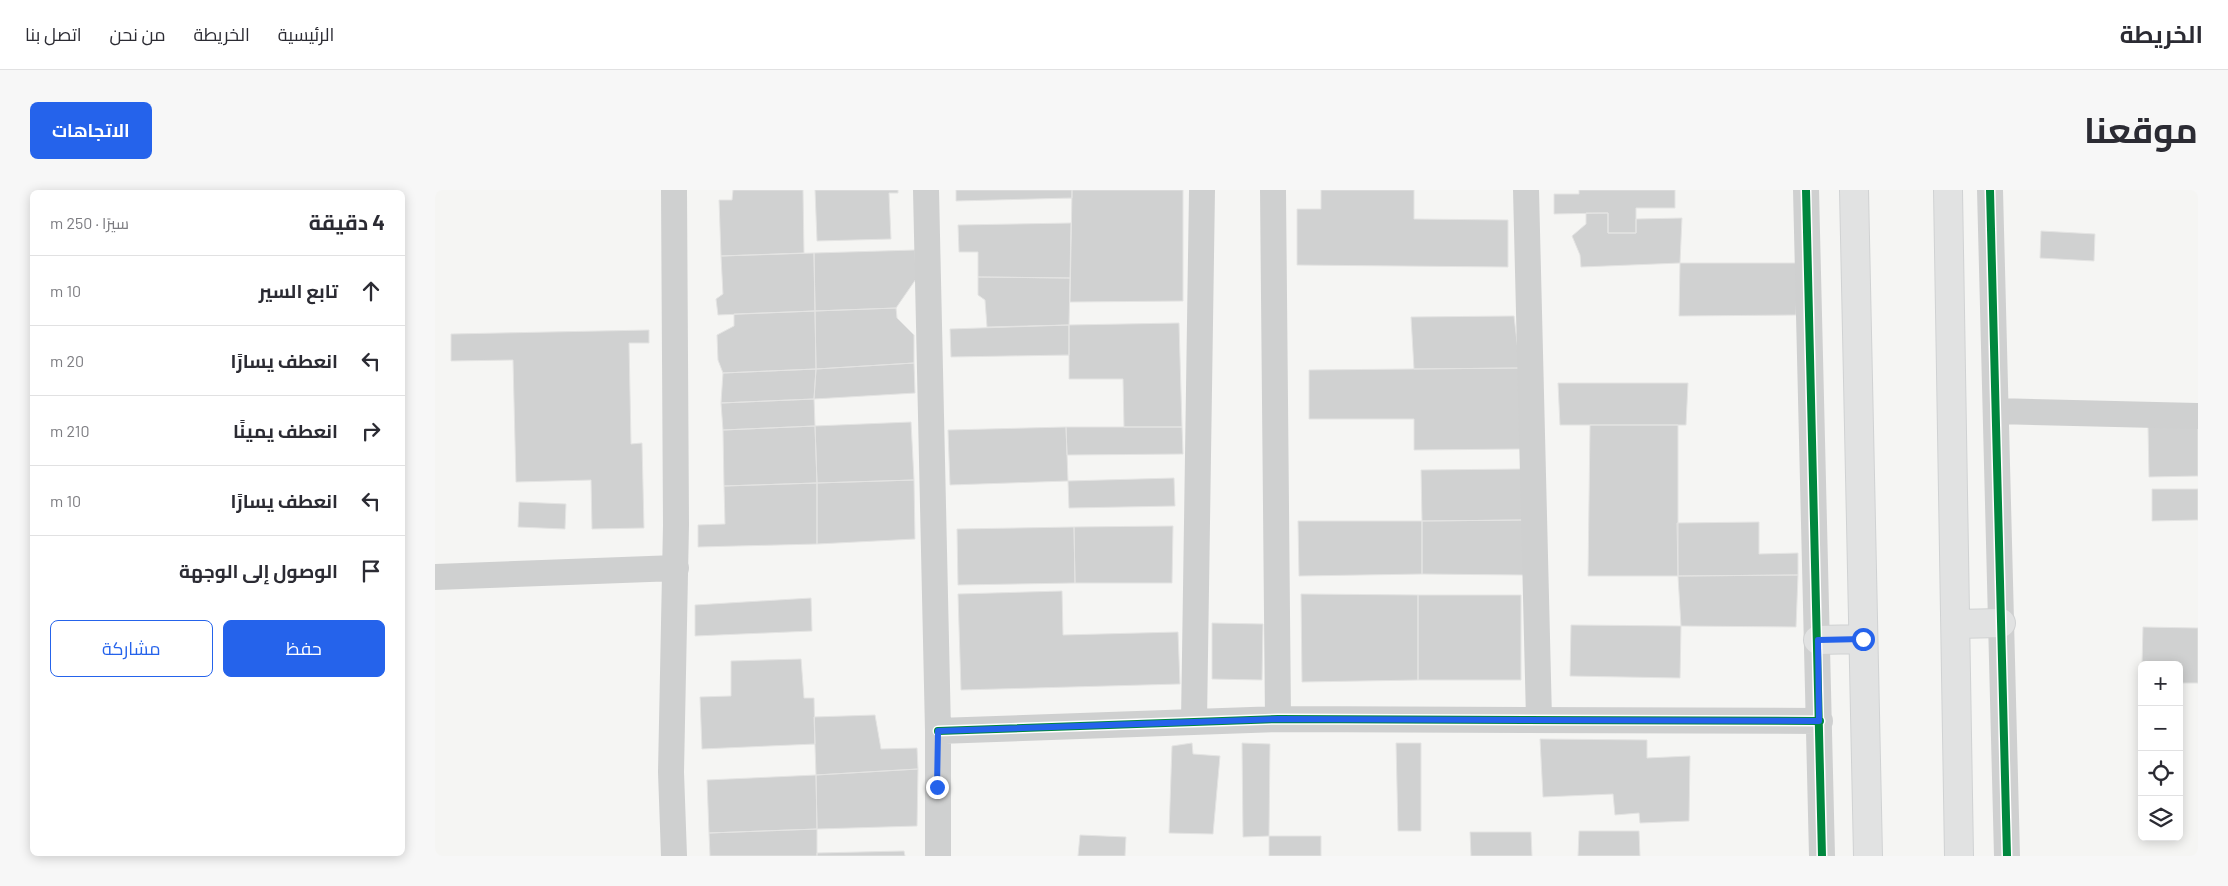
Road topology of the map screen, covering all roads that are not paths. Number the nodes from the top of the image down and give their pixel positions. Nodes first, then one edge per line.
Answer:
1 (673, 190) edge
2 (926, 190) edge
3 (1202, 190) edge
4 (1273, 190) edge
5 (1526, 190) edge
6 (1806, 190) edge
7 (1854, 190) edge
8 (1948, 190) edge
9 (1989, 190) edge
10 (1995, 411) junction
11 (2198, 416) edge
12 (676, 568) junction
13 (435, 578) edge
14 (2001, 623) junction
15 (1956, 624) junction
16 (1863, 639) junction
17 (1818, 640) junction
18 (1278, 719) junction
19 (1539, 719) junction
20 (1819, 721) junction
21 (1193, 722) junction
22 (938, 731) junction
23 (674, 856) edge
24 (937, 856) edge
25 (1821, 856) edge
26 (1868, 856) edge
27 (1959, 856) edge
28 (2007, 856) edge

1 - 12 street
2 - 22 street
3 - 21 street
4 - 18 street
5 - 19 street
6 - 17 street
7 - 16 main road
8 - 15 main road
9 - 10 street
10 - 11 street
10 - 14 street
12 - 13 street
12 - 23 street
14 - 15 main road
14 - 28 street
15 - 27 main road
16 - 17 main road
16 - 26 main road
17 - 20 street
18 - 19 street
18 - 21 street
19 - 20 street
20 - 25 street
21 - 22 street
22 - 24 street

